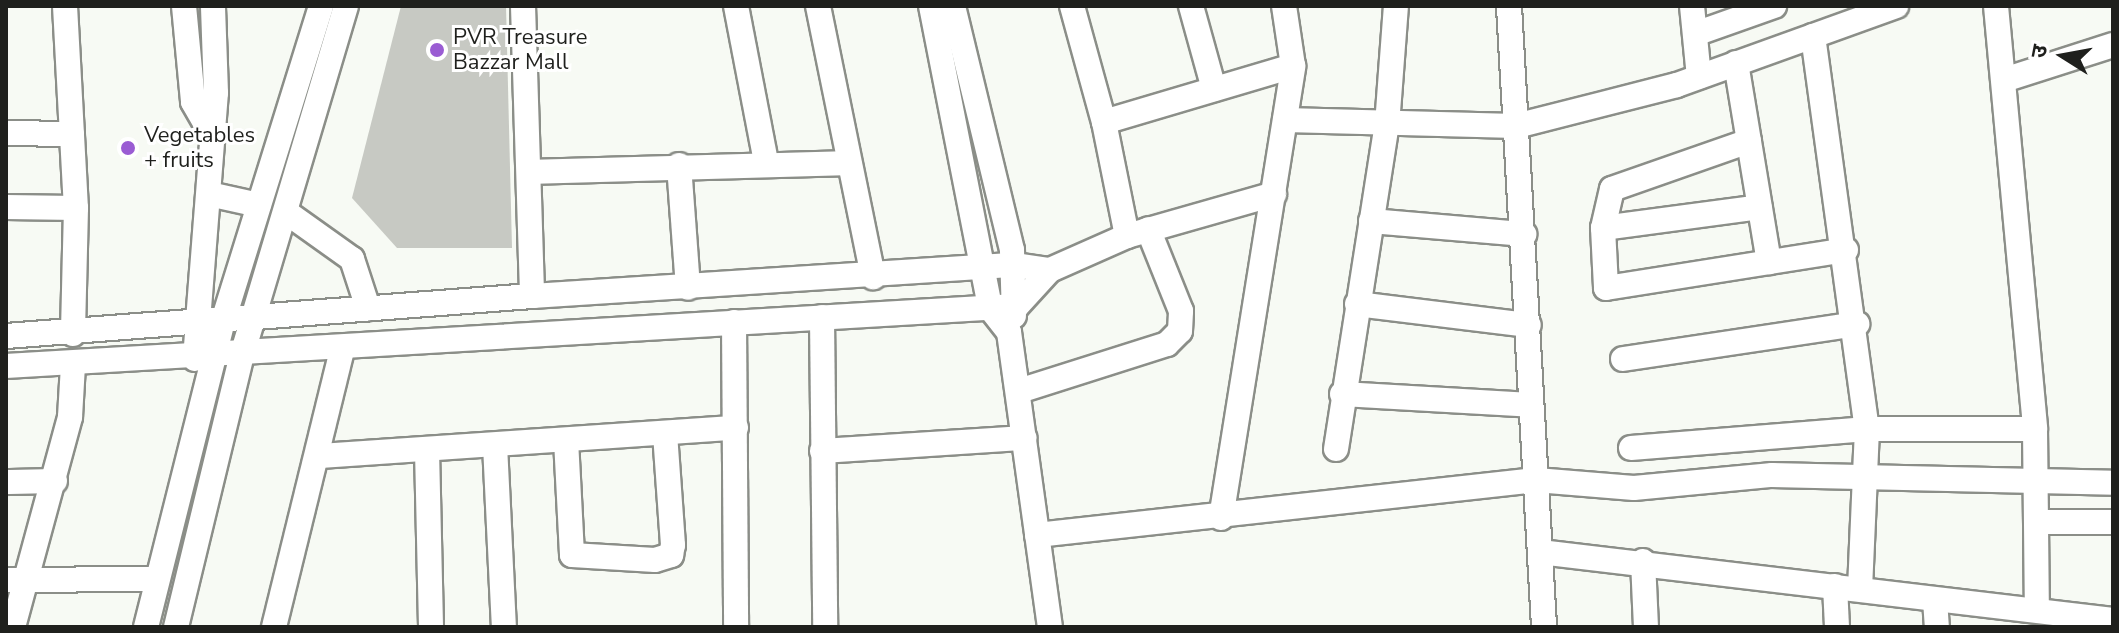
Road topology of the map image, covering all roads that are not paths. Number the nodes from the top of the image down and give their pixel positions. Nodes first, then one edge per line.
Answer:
1 (65, 6) edge
2 (184, 6) edge
3 (213, 6) edge
4 (321, 6) edge
5 (346, 6) edge
6 (523, 6) edge
7 (736, 6) edge
8 (818, 6) edge
9 (1072, 6) edge
10 (1191, 6) edge
11 (1284, 6) edge
12 (1396, 6) edge
13 (1509, 6) edge
14 (1692, 6) edge
15 (1774, 6) edge
16 (1896, 6) edge
17 (1996, 6) edge
18 (948, 8) edge
19 (1695, 34) junction
20 (1813, 36) junction
21 (2113, 45) edge
22 (1736, 63) junction
23 (1293, 66) junction
24 (1699, 77) junction
25 (2004, 80) junction
26 (1214, 89) junction
27 (1285, 120) junction
28 (1104, 122) junction
29 (1387, 125) junction
30 (1516, 126) junction
31 (210, 132) junction
32 (6, 133) edge
33 (72, 134) junction
34 (1749, 141) junction
35 (766, 162) junction
36 (849, 163) junction
37 (679, 165) junction
38 (530, 172) junction
39 (209, 194) junction
40 (1274, 194) junction
41 (259, 205) junction
42 (6, 207) edge
43 (1760, 207) junction
44 (76, 208) junction
45 (286, 212) junction
46 (1371, 221) junction
47 (1603, 228) junction
48 (1138, 232) junction
49 (1524, 234) junction
50 (1846, 250) junction
51 (1769, 262) junction
52 (1014, 265) junction
53 (982, 268) junction
54 (1050, 270) junction
55 (873, 277) junction
56 (688, 288) junction
57 (532, 296) junction
58 (1357, 304) junction
59 (1017, 306) junction
60 (368, 308) junction
61 (990, 308) junction
62 (253, 317) junction
63 (822, 317) junction
64 (212, 322) junction
65 (734, 322) junction
66 (1857, 324) junction
67 (1529, 325) junction
68 (1009, 332) junction
69 (73, 334) junction
70 (6, 336) edge
71 (343, 347) junction
72 (242, 355) junction
73 (204, 359) junction
74 (1623, 359) dead end
75 (73, 365) junction
76 (6, 366) edge
77 (1019, 391) junction
78 (1342, 394) junction
79 (1531, 405) junction
80 (736, 428) junction
81 (1867, 429) junction
82 (2035, 429) junction
83 (665, 433) junction
84 (1025, 438) junction
85 (566, 440) junction
86 (495, 445) junction
87 (1631, 448) dead end
88 (1336, 449) dead end
89 (427, 450) junction
90 (822, 451) junction
91 (320, 456) junction
92 (1867, 477) junction
93 (2039, 479) junction
94 (1536, 480) junction
95 (55, 481) junction
96 (6, 482) edge
97 (2113, 483) edge
98 (1221, 518) junction
99 (2037, 522) junction
100 (2113, 522) edge
101 (1037, 535) junction
102 (1540, 552) junction
103 (1643, 561) junction
104 (16, 579) edge
105 (156, 579) junction
106 (1835, 586) junction
107 (1860, 589) junction
108 (1935, 600) junction
109 (2037, 610) junction
110 (2113, 620) edge
111 (13, 627) edge
112 (146, 627) edge
113 (176, 627) edge
114 (274, 627) edge
115 (431, 627) edge
116 (504, 627) edge
117 (736, 627) edge
118 (825, 627) edge
119 (1050, 627) edge
120 (1544, 627) edge
121 (1646, 627) edge
122 (1837, 627) edge
123 (1937, 627) edge

1 - 33 street
2 - 31 street
3 - 31 street
4 - 41 street
5 - 45 street
6 - 38 street
7 - 35 street
8 - 36 street
9 - 28 street
10 - 26 street
11 - 23 street
12 - 29 street
13 - 30 street
14 - 19 street
15 - 19 street
16 - 20 street
17 - 25 street
18 - 52 street
18 - 53 street
19 - 24 street
20 - 22 street
20 - 50 street
21 - 25 street
22 - 24 street
22 - 34 street
23 - 26 street
23 - 27 street
24 - 30 street
25 - 82 street
26 - 28 street
27 - 29 street
27 - 40 street
28 - 48 street
29 - 30 street
29 - 46 street
30 - 49 street
31 - 39 street
32 - 33 street
33 - 44 street
34 - 43 street
34 - 47 street
35 - 36 street
35 - 37 street
36 - 55 street
37 - 38 street
37 - 56 street
38 - 57 street
39 - 41 street
39 - 64 street
40 - 48 street
40 - 98 street
41 - 64 street
42 - 44 street
43 - 47 street
43 - 51 street
44 - 69 street
45 - 60 street
45 - 62 street
46 - 49 street
46 - 58 street
47 - 51 street
48 - 54 street
48 - 77 street
49 - 67 street
50 - 51 street
50 - 66 street
52 - 53 street
52 - 54 street
52 - 59 street
53 - 55 street
53 - 61 street
54 - 59 street
55 - 56 street
56 - 57 street
57 - 60 street
58 - 67 street
58 - 78 street
59 - 61 street
59 - 68 street
60 - 62 street
61 - 63 street
61 - 68 street
62 - 64 street
62 - 72 street
63 - 65 street
63 - 90 street
64 - 69 street
64 - 73 street
65 - 71 street
65 - 80 street
66 - 74 street
66 - 81 street
67 - 79 street
68 - 77 street
69 - 70 street
71 - 72 street
71 - 91 street
72 - 73 street
72 - 113 street
73 - 75 street
73 - 105 street
75 - 76 street
75 - 95 street
77 - 84 street
78 - 79 street
78 - 88 street
79 - 94 street
80 - 83 street
80 - 117 street
81 - 82 street
81 - 87 street
81 - 92 street
82 - 93 street
83 - 85 street
83 - 85 street
84 - 90 street
84 - 101 street
85 - 86 street
86 - 89 street
86 - 116 street
89 - 91 street
89 - 115 street
90 - 118 street
91 - 114 street
92 - 93 street
92 - 94 street
92 - 107 street
93 - 97 street
93 - 99 street
94 - 98 street
94 - 102 street
95 - 96 street
95 - 104 street
98 - 101 street
99 - 100 street
99 - 109 street
101 - 119 street
102 - 103 street
102 - 120 street
103 - 106 street
103 - 121 street
104 - 105 street
104 - 111 street
105 - 112 street
106 - 107 street
106 - 122 street
107 - 108 street
108 - 109 street
108 - 123 street
109 - 110 street

